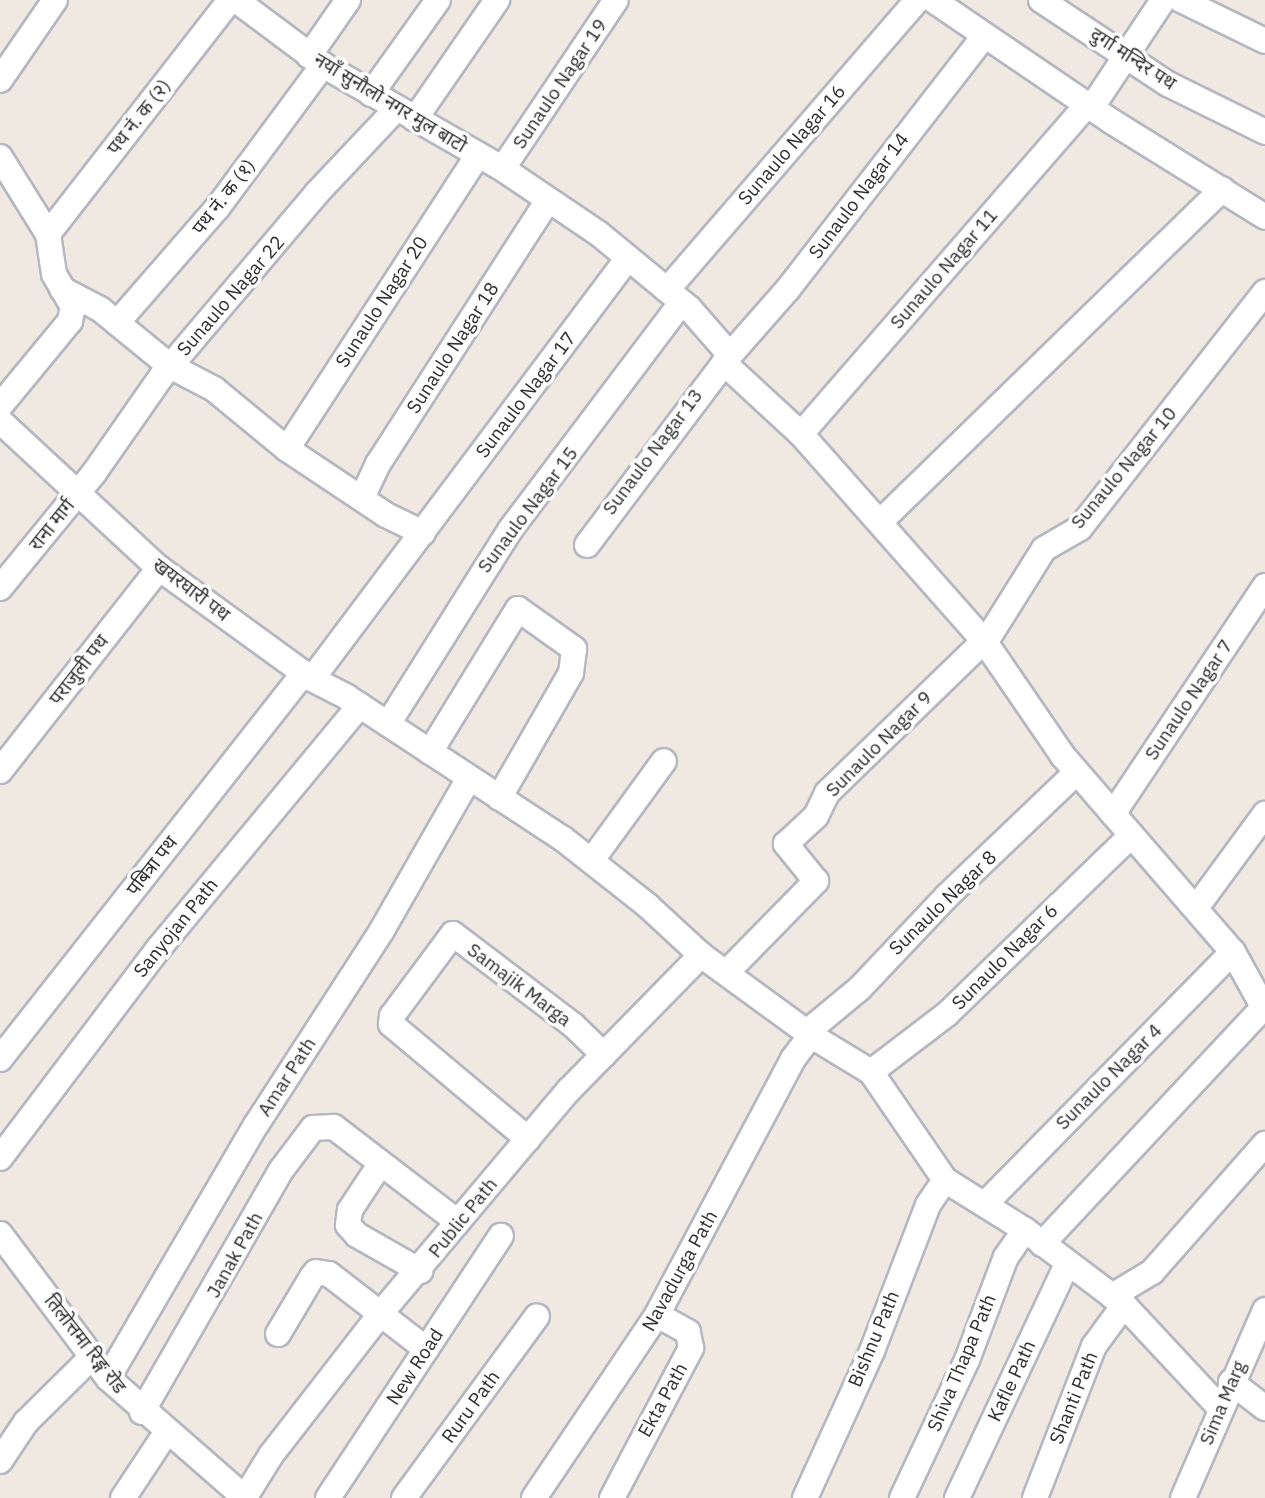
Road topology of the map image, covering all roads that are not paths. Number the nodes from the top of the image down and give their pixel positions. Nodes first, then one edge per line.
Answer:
1 (55, 0) edge
2 (230, 0) edge
3 (236, 0) edge
4 (348, 0) edge
5 (438, 0) edge
6 (497, 0) edge
7 (616, 0) edge
8 (917, 0) edge
9 (933, 0) edge
10 (1041, 0) edge
11 (1163, 0) edge
12 (1181, 0) edge
13 (985, 35) junction
14 (1265, 41) edge
15 (1125, 53) junction
16 (316, 60) junction
17 (0, 80) edge
18 (371, 94) junction
19 (1090, 106) junction
20 (406, 114) junction
21 (1265, 132) edge
22 (478, 155) junction
23 (0, 157) edge
24 (503, 169) junction
25 (1222, 189) junction
26 (548, 200) junction
27 (1265, 217) edge
28 (48, 234) junction
29 (628, 258) junction
30 (62, 289) junction
31 (1265, 292) edge
32 (674, 296) junction
33 (117, 323) junction
34 (727, 359) junction
35 (170, 366) junction
36 (0, 406) edge
37 (0, 421) edge
38 (801, 434) junction
39 (287, 449) junction
40 (77, 494) junction
41 (362, 498) junction
42 (881, 522) junction
43 (423, 533) junction
44 (587, 545) dead end
45 (159, 568) junction
46 (1265, 586) edge
47 (0, 588) edge
48 (984, 642) junction
49 (308, 676) junction
50 (360, 705) junction
51 (388, 724) junction
52 (430, 752) junction
53 (664, 761) dead end
54 (0, 771) edge
55 (1077, 772) junction
56 (469, 778) junction
57 (499, 798) junction
58 (1113, 814) junction
59 (1265, 814) edge
60 (1132, 835) junction
61 (592, 860) junction
62 (1196, 908) junction
63 (1233, 952) junction
64 (701, 955) junction
65 (726, 973) junction
66 (1263, 999) edge
67 (809, 1034) junction
68 (604, 1055) junction
69 (0, 1059) edge
70 (872, 1072) junction
71 (528, 1139) junction
72 (1265, 1144) edge
73 (0, 1158) edge
74 (379, 1166) junction
75 (945, 1180) junction
76 (986, 1203) junction
77 (458, 1222) junction
78 (0, 1234) edge
79 (501, 1236) dead end
80 (1033, 1237) junction
81 (1067, 1264) junction
82 (420, 1271) junction
83 (1118, 1301) junction
84 (1265, 1310) edge
85 (380, 1313) junction
86 (657, 1315) junction
87 (537, 1316) dead end
88 (278, 1334) dead end
89 (426, 1349) junction
90 (93, 1356) junction
91 (108, 1378) junction
92 (1231, 1382) junction
93 (1220, 1408) junction
94 (1265, 1408) edge
95 (142, 1412) junction
96 (166, 1433) junction
97 (0, 1461) edge
98 (123, 1498) edge
99 (245, 1498) edge
100 (328, 1498) edge
101 (404, 1498) edge
102 (534, 1498) edge
103 (612, 1498) edge
104 (804, 1498) edge
105 (902, 1498) edge
106 (957, 1498) edge
107 (1035, 1498) edge
108 (1183, 1498) edge

1 - 17 street
2 - 28 street, पथ नं. क (२)
3 - 16 street, नयाँ सुनौलो नगर मुल बाटो
4 - 16 street, पथ नं. क (१)
5 - 18 street
6 - 20 street, Sunaulo Nagar 22
7 - 24 street, Sunaulo Nagar 19
8 - 32 street, Sunaulo Nagar 16
9 - 13 street
10 - 15 street, दुर्गा मन्दिर पथ
11 - 15 street, Sunaulo Nagar 11
12 - 14 street
13 - 19 street
13 - 34 street, Sunaulo Nagar 14
15 - 19 street, Sunaulo Nagar 11
15 - 21 street, दुर्गा मन्दिर पथ
16 - 18 street, नयाँ सुनौलो नगर मुल बाटो
16 - 33 street, पथ नं. क (१)
18 - 20 street, नयाँ सुनौलो नगर मुल बाटो
19 - 25 street
19 - 38 street, Sunaulo Nagar 11
20 - 22 street, नयाँ सुनौलो नगर मुल बाटो
20 - 35 street, Sunaulo Nagar 22
22 - 24 street, नयाँ सुनौलो नगर मुल बाटो
22 - 39 street, Sunaulo Nagar 20
23 - 28 street
24 - 26 street, नयाँ सुनौलो नगर मुल बाटो
25 - 27 street
25 - 42 street
26 - 29 street, नयाँ सुनौलो नगर मुल बाटो
26 - 41 street, Sunaulo Nagar 18
28 - 30 street
29 - 32 street, नयाँ सुनौलो नगर मुल बाटो
29 - 43 street, Sunaulo Nagar 17
30 - 33 street
30 - 36 street
31 - 48 street, Sunaulo Nagar 10
32 - 34 street, नयाँ सुनौलो नगर मुल बाटो
32 - 51 street, Sunaulo Nagar 15
33 - 35 street
34 - 38 street, नयाँ सुनौलो नगर मुल बाटो
34 - 44 street, Sunaulo Nagar 13
35 - 39 street
35 - 40 street, Sunaulo Nagar 22
37 - 40 street, खयरघारी पथ
38 - 42 street, नयाँ सुनौलो नगर मुल बाटो
39 - 41 street
40 - 45 street, खयरघारी पथ
40 - 47 street, राना मार्ग
41 - 43 street
42 - 48 street, नयाँ सुनौलो नगर मुल बाटो
43 - 49 street, Sunaulo Nagar 17
45 - 49 street, खयरघारी पथ
45 - 54 street, पराजुली पथ
46 - 58 street, Sunaulo Nagar 7
48 - 55 street, नयाँ सुनौलो नगर मुल बाटो
48 - 65 street, Sunaulo Nagar 9
49 - 50 street, खयरघारी पथ
49 - 69 street, पबित्रा पथ
50 - 51 street, खयरघारी पथ
50 - 73 street, Sanyojan Path
51 - 52 street, खयरघारी पथ
52 - 56 street, खयरघारी पथ
52 - 57 street
53 - 61 street
55 - 58 street, नयाँ सुनौलो नगर मुल बाटो
55 - 67 street, Sunaulo Nagar 8
56 - 57 street, खयरघारी पथ
56 - 91 street, Amar Path
57 - 61 street, खयरघारी पथ
58 - 60 street, नयाँ सुनौलो नगर मुल बाटो
59 - 62 street
60 - 62 street, नयाँ सुनौलो नगर मुल बाटो
60 - 70 street, Sunaulo Nagar 6
61 - 64 street, खयरघारी पथ
62 - 63 street, नयाँ सुनौलो नगर मुल बाटो
63 - 66 street, नयाँ सुनौलो नगर मुल बाटो
63 - 76 street, Sunaulo Nagar 4
64 - 65 street, खयरघारी पथ
64 - 68 street, Public Path
65 - 67 street, खयरघारी पथ
66 - 80 street, Shiva Thapa Path
67 - 70 street, खयरघारी पथ
67 - 86 street, Navadurga Path
68 - 71 street, Public Path
68 - 71 street, Samajik Marga
70 - 75 street
71 - 77 street, Public Path
72 - 83 street
74 - 77 street
74 - 82 street
74 - 95 street, Janak Path
75 - 76 street
75 - 104 street, Bishnu Path
76 - 80 street
77 - 82 street, Public Path
78 - 90 street, तिलोत्तमा रिङ्ग रोड
79 - 89 street, New Road
80 - 81 street
80 - 105 street, Shiva Thapa Path
81 - 83 street
81 - 106 street, Kafle Path
82 - 85 street, Public Path
83 - 93 street
83 - 107 street, Shanti Path
84 - 92 street, Sima Marg
85 - 88 street
85 - 89 street
85 - 99 street, Public Path
86 - 102 street, Navadurga Path
86 - 103 street, Ekta Path
87 - 101 street, Ruru Path
89 - 100 street, New Road
90 - 91 street, तिलोत्तमा रिङ्ग रोड
90 - 97 street
91 - 95 street, तिलोत्तमा रिङ्ग रोड
92 - 93 street, Sima Marg
92 - 94 street
93 - 108 street, Sima Marg
95 - 96 street, तिलोत्तमा रिङ्ग रोड
96 - 98 street
96 - 99 street, तिलोत्तमा रिङ्ग रोड

